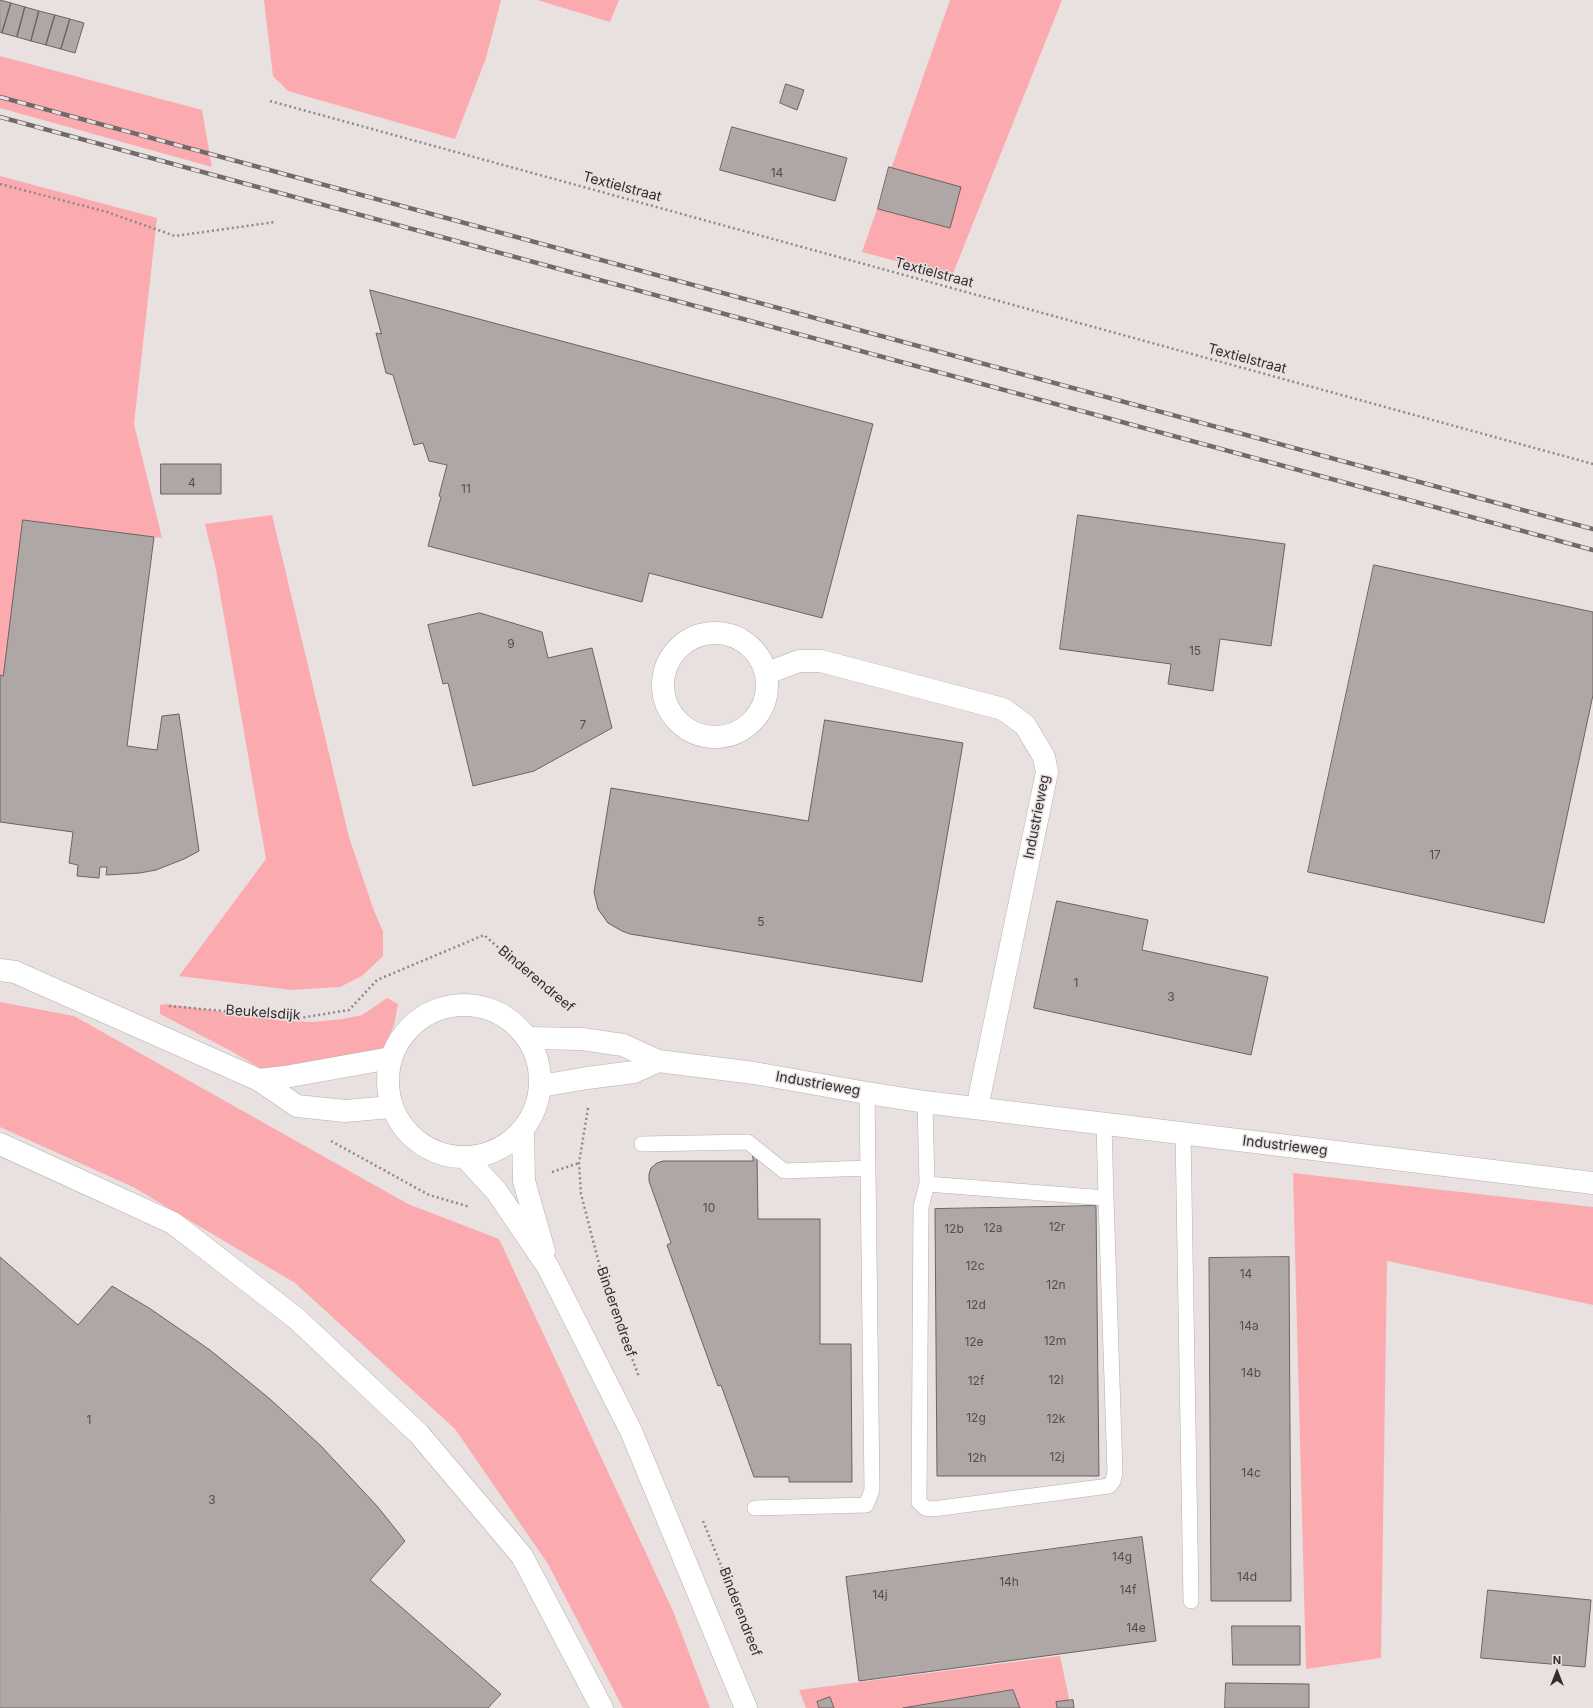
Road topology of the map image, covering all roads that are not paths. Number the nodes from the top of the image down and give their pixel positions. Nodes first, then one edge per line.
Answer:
1 (767, 673) junction
2 (0, 970) edge
3 (528, 1038) junction
4 (391, 1058) junction
5 (658, 1061) junction
6 (259, 1080) junction
7 (541, 1086) junction
8 (867, 1093) junction
9 (925, 1102) junction
10 (391, 1107) junction
11 (977, 1108) junction
12 (1104, 1124) junction
13 (523, 1130) junction
14 (1183, 1133) junction
15 (0, 1144) edge
16 (642, 1144) dead end
17 (466, 1158) junction
18 (868, 1168) junction
19 (1593, 1183) edge
20 (927, 1184) junction
21 (1106, 1198) junction
22 (548, 1267) junction
23 (755, 1508) dead end
24 (1191, 1601) dead end
25 (602, 1708) edge
26 (746, 1708) edge

1 - 1 street
1 - 11 street, Industrieweg
2 - 6 street
3 - 4 street
3 - 5 street, Industrieweg
3 - 7 street
4 - 6 street
4 - 10 street
5 - 7 street
5 - 8 street, Industrieweg
6 - 10 street
7 - 13 street
8 - 9 street, Industrieweg
8 - 18 lane
9 - 11 street, Industrieweg
9 - 20 lane
10 - 17 street
11 - 12 street, Industrieweg
12 - 14 street, Industrieweg
12 - 21 lane
13 - 17 street
13 - 22 street
14 - 19 street, Industrieweg
14 - 24 lane
15 - 25 street
16 - 18 lane
17 - 22 street
18 - 23 lane
20 - 21 lane
20 - 21 lane
22 - 26 street

